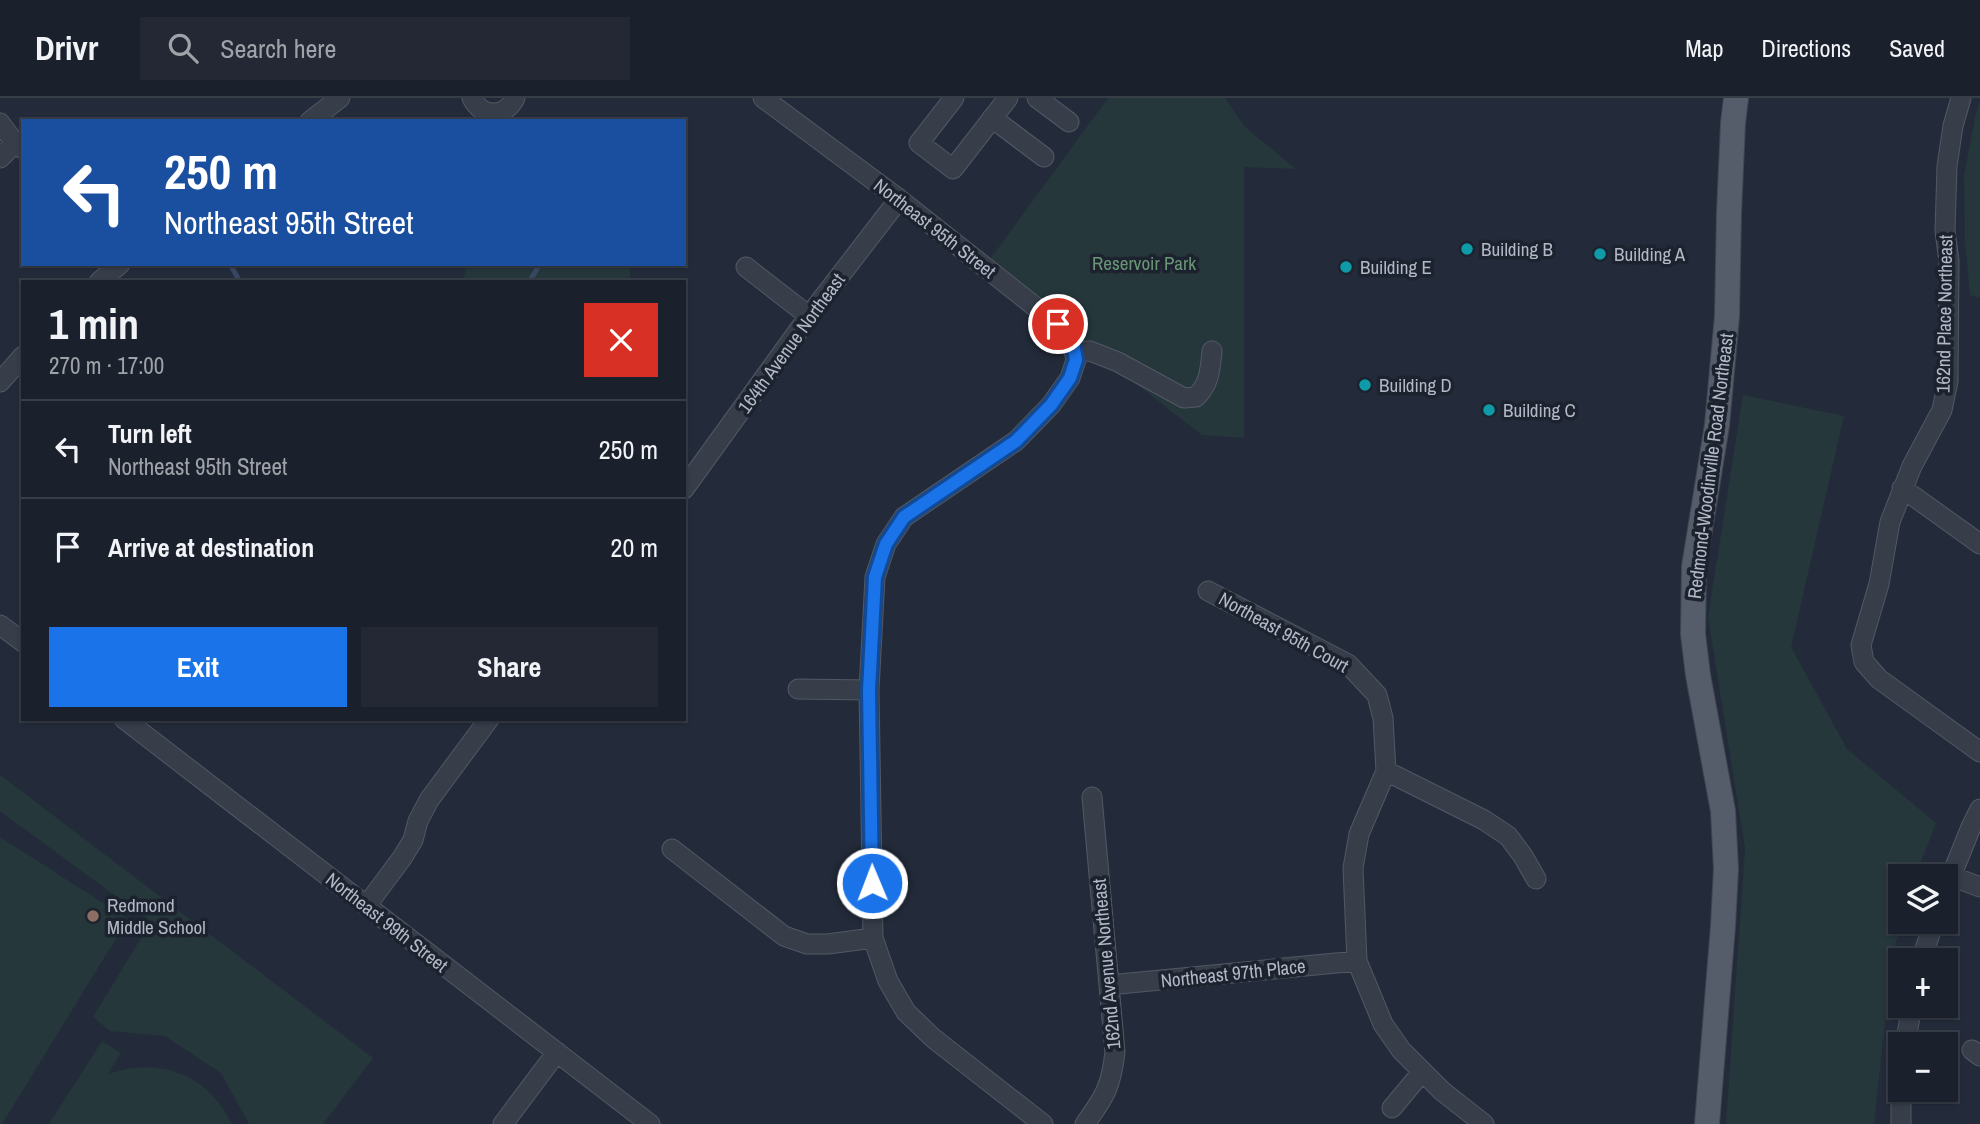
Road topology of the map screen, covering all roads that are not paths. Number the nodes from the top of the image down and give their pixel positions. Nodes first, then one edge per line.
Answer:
1 (340, 98) edge
2 (472, 98) edge
3 (515, 98) edge
4 (763, 98) edge
5 (954, 98) edge
6 (1007, 98) edge
7 (1037, 98) edge
8 (1737, 98) edge
9 (1961, 98) edge
10 (992, 118) junction
11 (313, 119) edge
12 (1069, 122) dead end
13 (0, 123) edge
14 (19, 146) edge
15 (1044, 157) dead end
16 (0, 158) edge
17 (899, 199) junction
18 (118, 266) edge
19 (746, 267) dead end
20 (101, 280) edge
21 (809, 316) junction
22 (1212, 351) dead end
23 (1074, 352) junction
24 (21, 358) edge
25 (0, 382) edge
26 (686, 484) edge
27 (1902, 488) junction
28 (1980, 544) edge
29 (1208, 591) dead end
30 (0, 625) edge
31 (21, 641) edge
32 (798, 690) dead end
33 (869, 690) junction
34 (127, 721) edge
35 (488, 721) edge
36 (1980, 752) edge
37 (1386, 771) junction
38 (1092, 797) dead end
39 (1980, 809) edge
40 (672, 849) dead end
41 (1955, 864) edge
42 (1536, 879) dead end
43 (1958, 884) edge
44 (1980, 887) edge
45 (367, 905) junction
46 (873, 938) junction
47 (1357, 961) junction
48 (1109, 985) junction
49 (557, 1052) junction
50 (1423, 1072) junction
51 (1901, 1102) edge
52 (1392, 1108) dead end
53 (503, 1124) edge
54 (650, 1124) edge
55 (1043, 1124) edge
56 (1085, 1124) edge
57 (1484, 1124) edge
58 (1707, 1124) edge
59 (1900, 1124) edge

1 - 11 street
2 - 3 street
4 - 17 street, Northeast 95th Street
5 - 10 street
6 - 10 street
7 - 12 street
8 - 58 main road, Redmond-Woodinville Road Northeast
9 - 27 street, 162nd Place Northeast
10 - 15 street
13 - 14 street
14 - 16 street
17 - 21 street, 164th Avenue Northeast
17 - 23 street, Northeast 95th Street
18 - 20 street
19 - 21 street
21 - 26 street, 164th Avenue Northeast
22 - 23 street
23 - 33 street
24 - 25 street
27 - 28 street
27 - 36 street, 162nd Place Northeast
29 - 37 street, Northeast 95th Court
30 - 31 street
32 - 33 street
33 - 46 street
34 - 45 street, Northeast 99th Street
35 - 45 street
37 - 42 street
37 - 47 street
38 - 48 street, 162nd Avenue Northeast
39 - 41 street
40 - 46 street
43 - 44 street
45 - 49 street, Northeast 99th Street
46 - 55 street
47 - 48 street, Northeast 97th Place
47 - 50 street
48 - 56 street, 162nd Avenue Northeast
49 - 53 street
49 - 54 street, Northeast 99th Street
50 - 52 street
50 - 57 street
51 - 59 street

